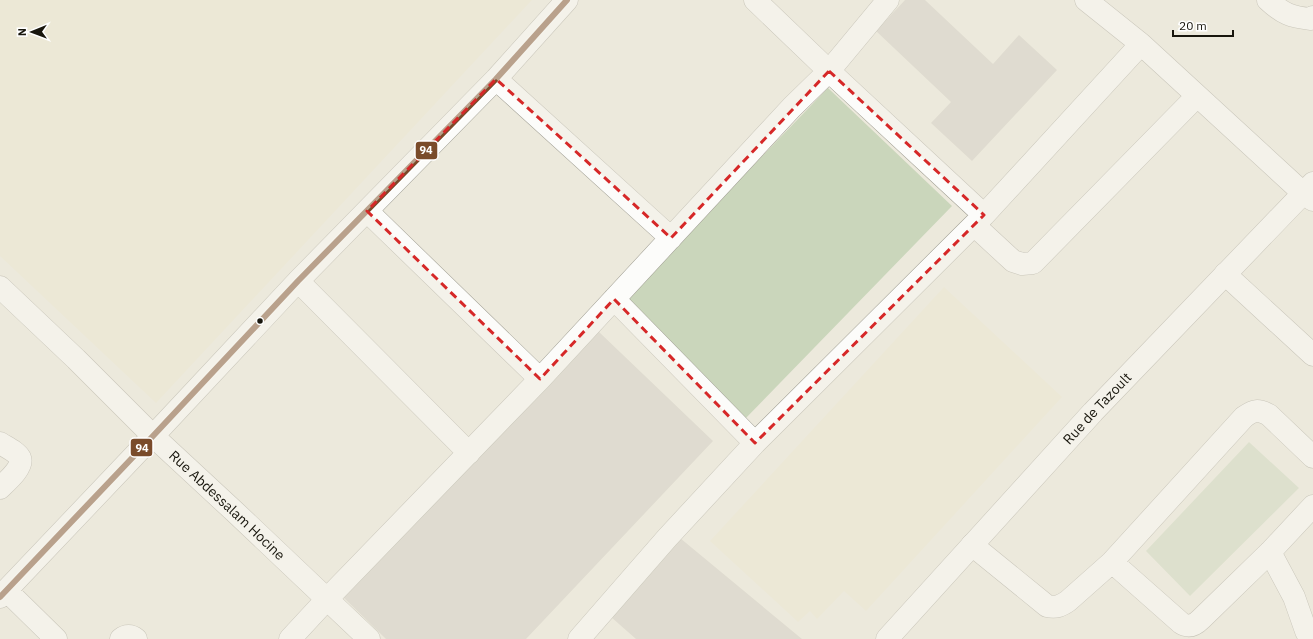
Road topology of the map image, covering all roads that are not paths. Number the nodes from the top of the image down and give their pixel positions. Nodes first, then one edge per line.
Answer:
1 (567, 0) edge
2 (755, 0) edge
3 (888, 0) edge
4 (1086, 0) edge
5 (1268, 0) edge
6 (1313, 18) edge
7 (1141, 44) junction
8 (829, 71) junction
9 (496, 78) junction
10 (1197, 96) junction
11 (1309, 192) edge
12 (367, 211) junction
13 (979, 220) junction
14 (671, 238) junction
15 (1225, 274) junction
16 (298, 281) junction
17 (0, 286) edge
18 (614, 299) junction
19 (1313, 355) edge
20 (540, 379) junction
21 (153, 436) junction
22 (0, 443) edge
23 (755, 443) junction
24 (469, 452) junction
25 (1313, 457) edge
26 (0, 488) edge
27 (1313, 506) edge
28 (972, 545) junction
29 (1270, 552) junction
30 (1112, 562) junction
31 (3, 593) edge
32 (327, 599) junction
33 (56, 639) edge
34 (121, 639) edge
35 (136, 639) edge
36 (290, 639) edge
37 (369, 639) edge
38 (579, 639) edge
39 (887, 639) edge
40 (1310, 639) edge

1 - 9 street
2 - 8 street
3 - 8 street
4 - 7 street
5 - 6 street
7 - 10 street
7 - 13 street
8 - 13 street
8 - 14 street
9 - 12 street
9 - 14 street
10 - 11 street
10 - 13 street
11 - 15 street, Rue de Tazoult
12 - 16 street
12 - 20 street
13 - 23 street
14 - 18 street
15 - 19 street
15 - 28 street, Rue de Tazoult
16 - 21 street
16 - 24 street
17 - 21 street, Rue Abdessalam Hocine
18 - 20 street
18 - 23 street
20 - 24 street
21 - 31 street
21 - 32 street, Rue Abdessalam Hocine
22 - 26 street
23 - 38 street
24 - 32 street
25 - 30 street
27 - 29 street
28 - 30 street
28 - 39 street, Rue de Tazoult
29 - 30 street
29 - 40 street
31 - 33 street
32 - 36 street
32 - 37 street, Rue Abdessalam Hocine
34 - 35 street

